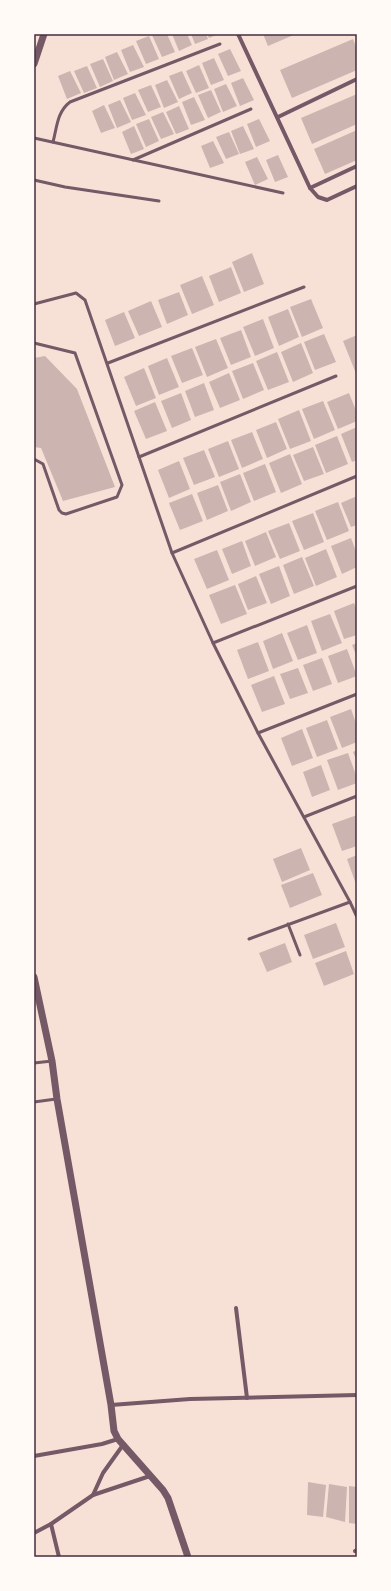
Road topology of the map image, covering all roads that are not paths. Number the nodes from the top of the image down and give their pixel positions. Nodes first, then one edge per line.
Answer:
1 (44, 34) edge
2 (238, 34) edge
3 (220, 44) dead end
4 (34, 64) edge
5 (357, 79) edge
6 (251, 109) dead end
7 (278, 117) junction
8 (34, 138) edge
9 (54, 142) junction
10 (133, 160) junction
11 (357, 166) edge
12 (34, 180) edge
13 (357, 186) edge
14 (310, 188) junction
15 (283, 193) dead end
16 (159, 201) dead end
17 (304, 287) dead end
18 (34, 304) edge
19 (34, 344) edge
20 (108, 363) junction
21 (336, 376) dead end
22 (139, 457) junction
23 (34, 459) edge
24 (357, 476) edge
25 (172, 553) junction
26 (357, 586) edge
27 (213, 643) junction
28 (357, 694) edge
29 (258, 733) junction
30 (357, 796) edge
31 (304, 817) junction
32 (350, 902) junction
33 (356, 912) edge
34 (357, 917) edge
35 (288, 924) junction
36 (249, 938) dead end
37 (300, 955) dead end
38 (34, 977) edge
39 (52, 1061) junction
40 (34, 1063) edge
41 (57, 1099) junction
42 (34, 1102) edge
43 (236, 1308) dead end
44 (357, 1396) edge
45 (247, 1398) junction
46 (111, 1405) junction
47 (120, 1442) junction
48 (34, 1456) edge
49 (150, 1476) junction
50 (93, 1495) junction
51 (51, 1524) junction
52 (34, 1533) edge
53 (59, 1557) edge
54 (188, 1557) edge

1 - 4 street
2 - 7 street
3 - 9 lane
5 - 7 street
6 - 10 lane
7 - 14 street
8 - 9 lane
9 - 10 lane
10 - 15 lane
11 - 14 street
12 - 16 lane
13 - 14 street
17 - 20 lane
18 - 20 lane
19 - 23 lane
20 - 22 lane
21 - 22 lane
22 - 25 lane
24 - 25 lane
25 - 27 lane
26 - 27 lane
27 - 29 lane
28 - 29 lane
29 - 31 lane
30 - 31 lane
31 - 32 lane
32 - 33 lane
32 - 35 lane
33 - 34 lane
35 - 36 lane
35 - 37 lane
38 - 39 street
39 - 40 lane
39 - 41 street
41 - 42 lane
41 - 46 street
43 - 45 street
44 - 45 street
45 - 46 street
46 - 47 street
47 - 48 street
47 - 49 street
47 - 50 street
49 - 50 street
49 - 54 street
50 - 51 street
51 - 52 street
51 - 53 street

